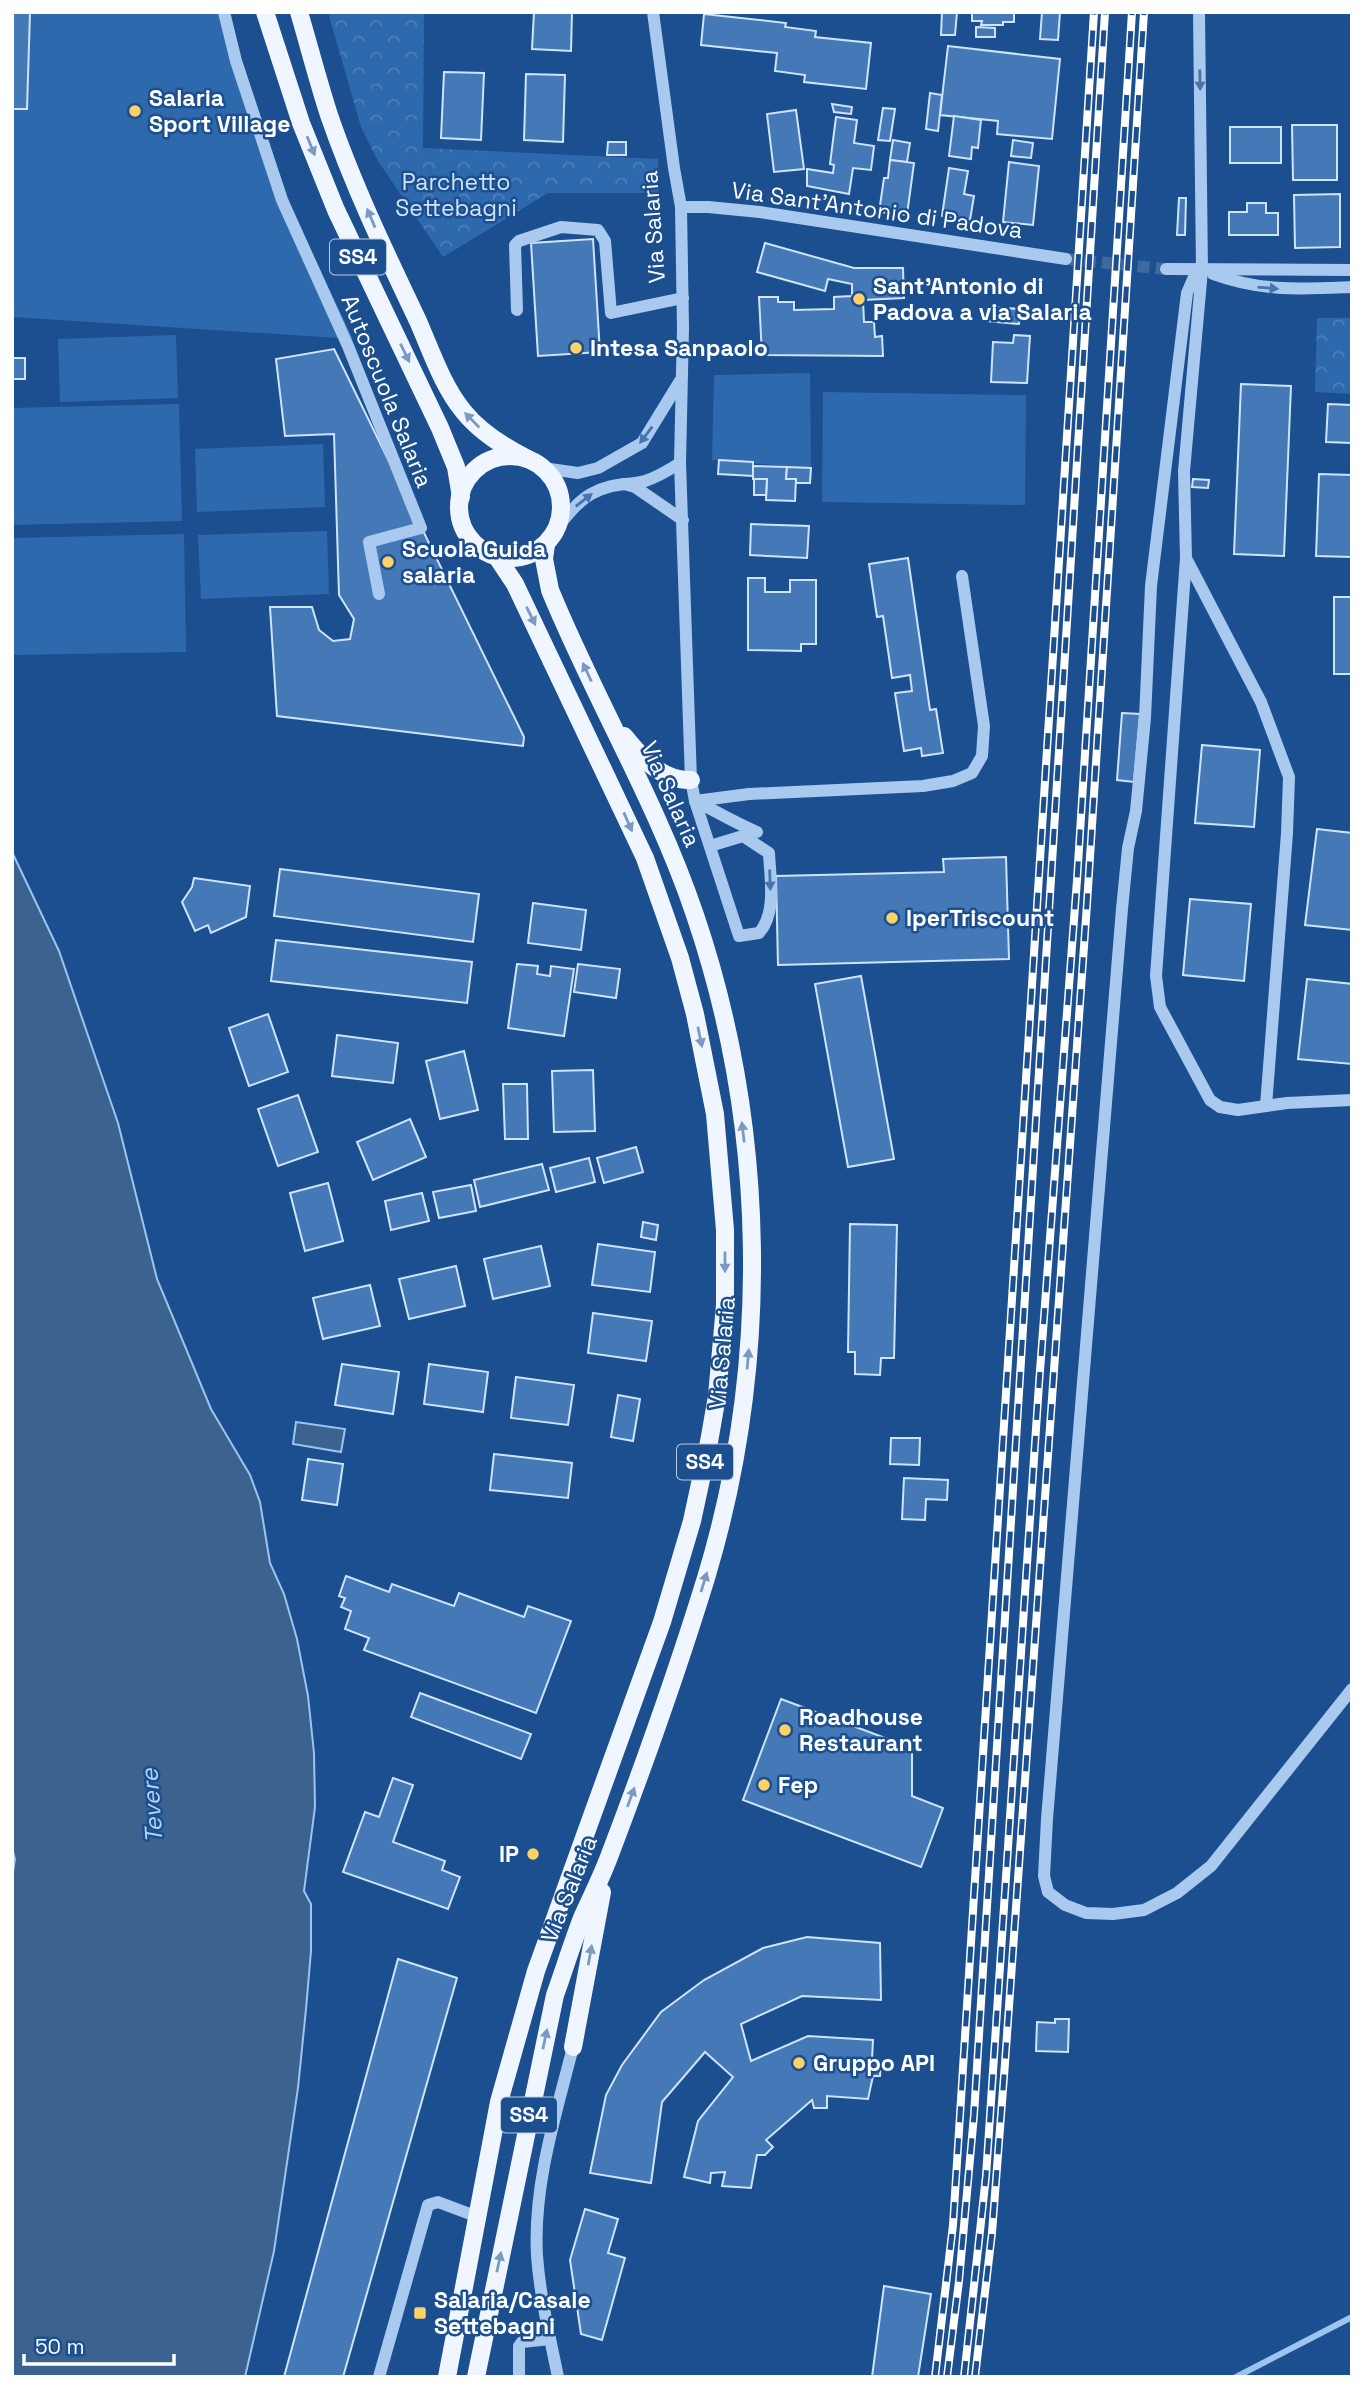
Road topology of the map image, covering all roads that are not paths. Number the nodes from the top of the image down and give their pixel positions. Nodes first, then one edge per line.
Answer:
1 (224, 12) edge
2 (265, 12) edge
3 (299, 12) edge
4 (653, 12) edge
5 (1199, 12) edge
6 (681, 207) junction
7 (1066, 259) tunnel mouth
8 (1166, 269) tunnel mouth
9 (1202, 270) junction
10 (1352, 270) edge
11 (1352, 287) edge
12 (683, 298) junction
13 (517, 310) dead end
14 (682, 377) junction
15 (680, 463) junction
16 (535, 464) junction
17 (621, 483) junction
18 (461, 497) junction
19 (683, 520) junction
20 (551, 536) junction
21 (497, 557) junction
22 (1186, 558) junction
23 (962, 576) dead end
24 (379, 594) dead end
25 (608, 716) junction
26 (691, 780) junction
27 (695, 801) junction
28 (743, 836) junction
29 (710, 845) junction
30 (1352, 1100) edge
31 (1266, 1106) junction
32 (1352, 1689) edge
33 (607, 1861) junction
34 (573, 2047) joint
35 (478, 2217) junction
36 (551, 2339) junction
37 (379, 2377) edge
38 (447, 2377) edge
39 (476, 2377) edge
40 (519, 2377) edge
41 (558, 2377) edge

1 - 24 street, Autoscuola Salaria
2 -> 18 main road, SS4
16 -> 3 main road, SS4
4 - 6 street, Via Salaria
5 -> 9 street
6 - 7 street, Via Sant'Antonio di Padova
6 - 12 street, Via Salaria
8 - 9 street
9 - 10 street
9 -> 11 street
9 - 22 street
9 - 32 street
12 - 13 street
12 - 14 street, Via Salaria
14 - 15 street, Via Salaria
14 -> 16 street
15 - 17 street
15 - 19 street, Via Salaria
16 - 18 main road
16 - 20 main road
17 - 19 street
20 -> 17 street
18 - 21 main road
19 - 26 street, Via Salaria
20 - 21 main road
25 -> 20 main road, Via Salaria / SS4
21 -> 35 main road, Via Salaria / SS4
22 - 31 street
22 - 31 street
23 - 27 street
25 - 26 main road
33 -> 25 main road, Via Salaria / SS4
26 - 27 street, Via Salaria
27 - 28 street
27 - 29 street, Via Salaria
28 - 29 street
28 -> 29 street, Via Salaria
30 - 31 street
34 -> 33 main road
39 -> 33 main road, Via Salaria / SS4
34 - 36 street
35 - 37 street
35 - 38 main road, Via Salaria / SS4
36 - 40 street
36 - 41 street

